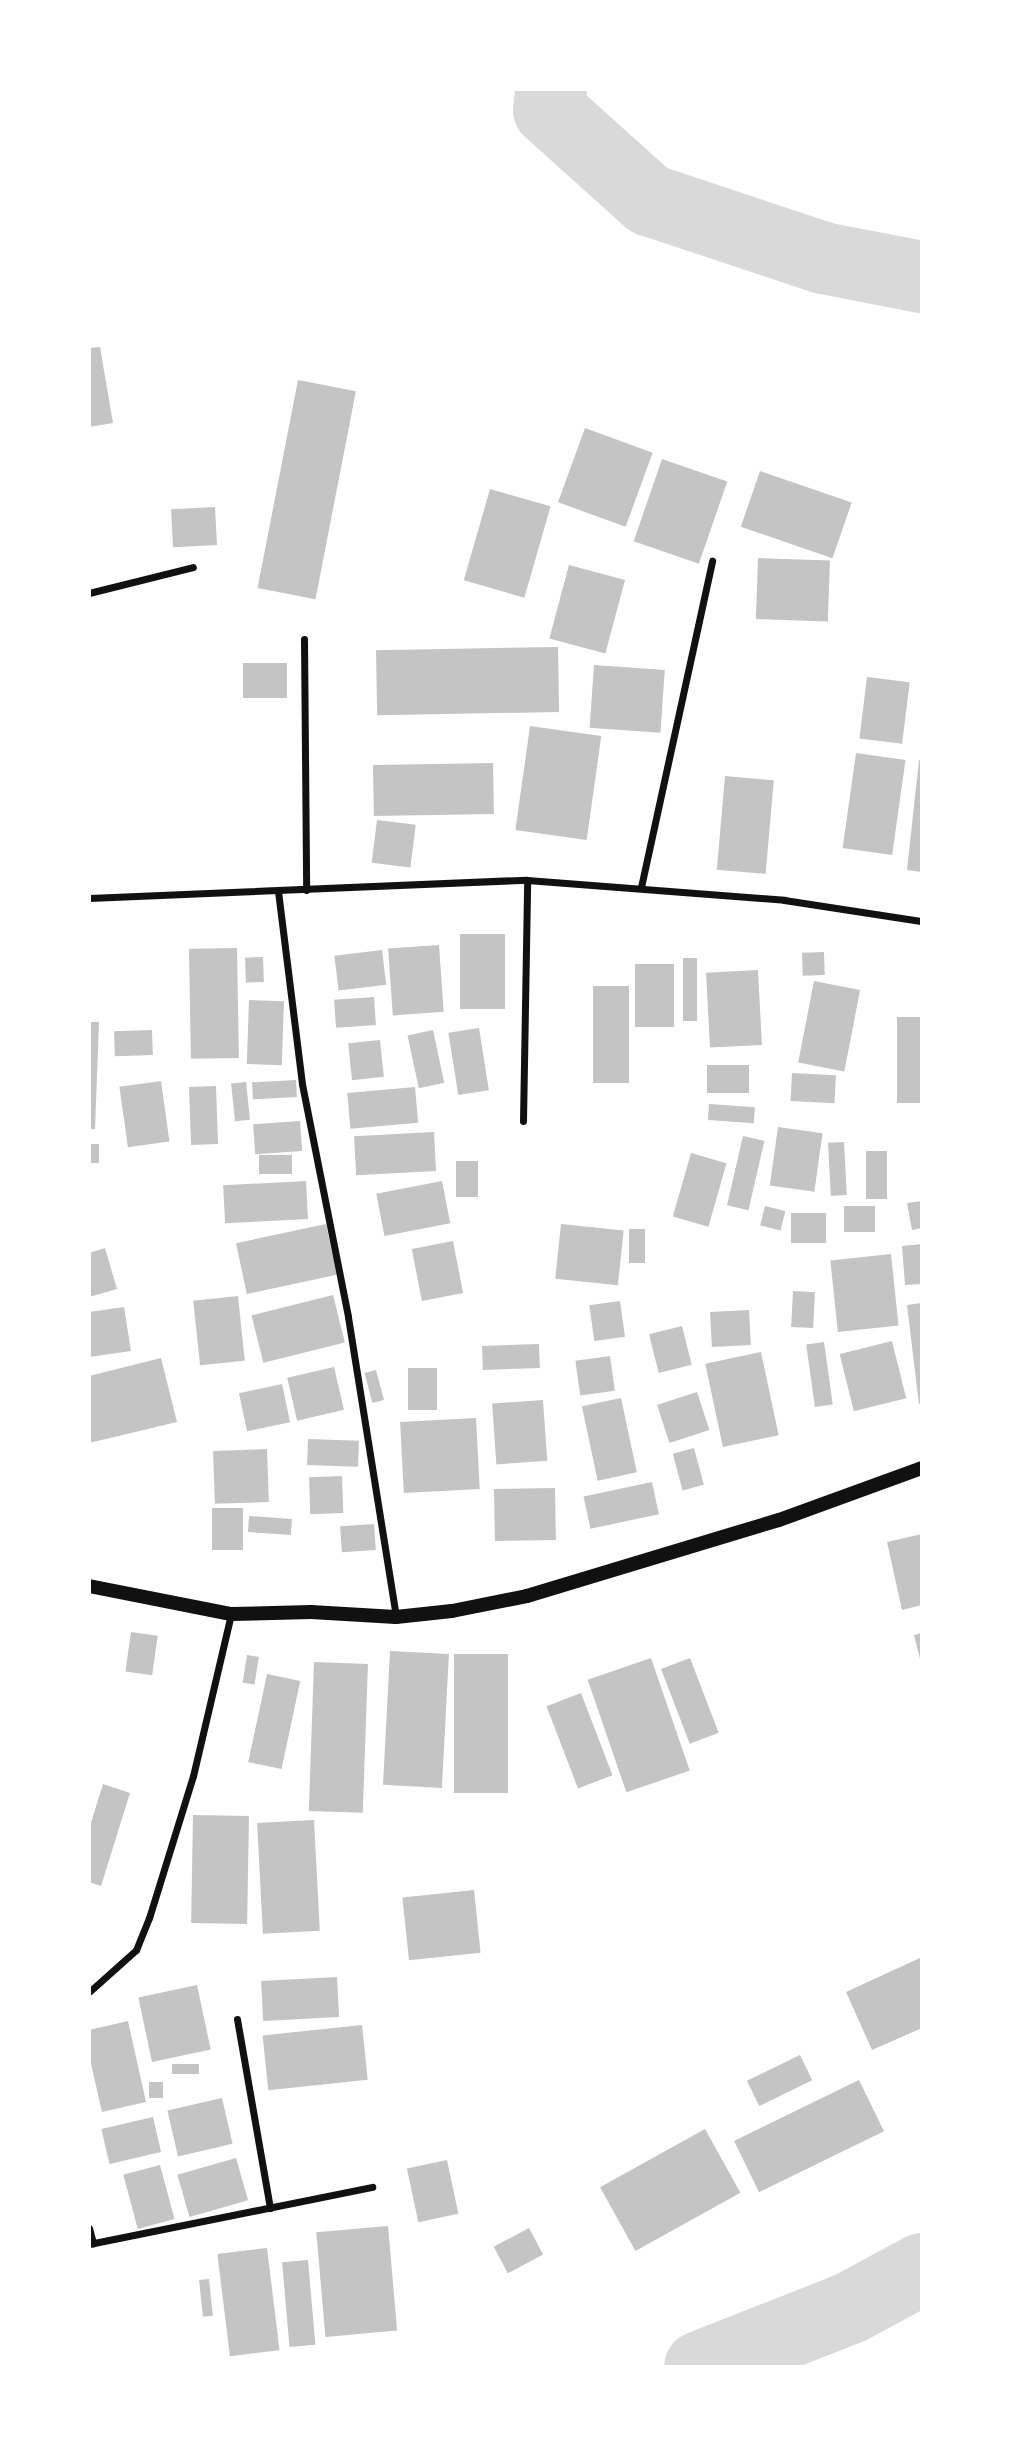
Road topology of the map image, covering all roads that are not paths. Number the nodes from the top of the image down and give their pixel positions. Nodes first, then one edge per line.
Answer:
1 (712, 561) dead end
2 (193, 567) dead end
3 (89, 593) edge
4 (304, 639) dead end
5 (527, 880) junction
6 (641, 887) junction
7 (306, 890) junction
8 (278, 891) junction
9 (89, 898) edge
10 (922, 921) edge
11 (523, 1121) dead end
12 (922, 1468) edge
13 (89, 1586) edge
14 (231, 1614) junction
15 (396, 1617) junction
16 (89, 1992) edge
17 (237, 2020) dead end
18 (372, 2187) dead end
19 (270, 2208) junction
20 (89, 2228) edge
21 (91, 2244) edge

1 - 6 street
2 - 3 street
4 - 7 street
5 - 6 street
5 - 7 street
5 - 11 street
6 - 10 street
7 - 8 street
8 - 9 street
8 - 15 street
12 - 15 main road
13 - 14 main road
14 - 15 main road
14 - 16 street
17 - 19 street
18 - 19 street
19 - 21 street
20 - 21 street

